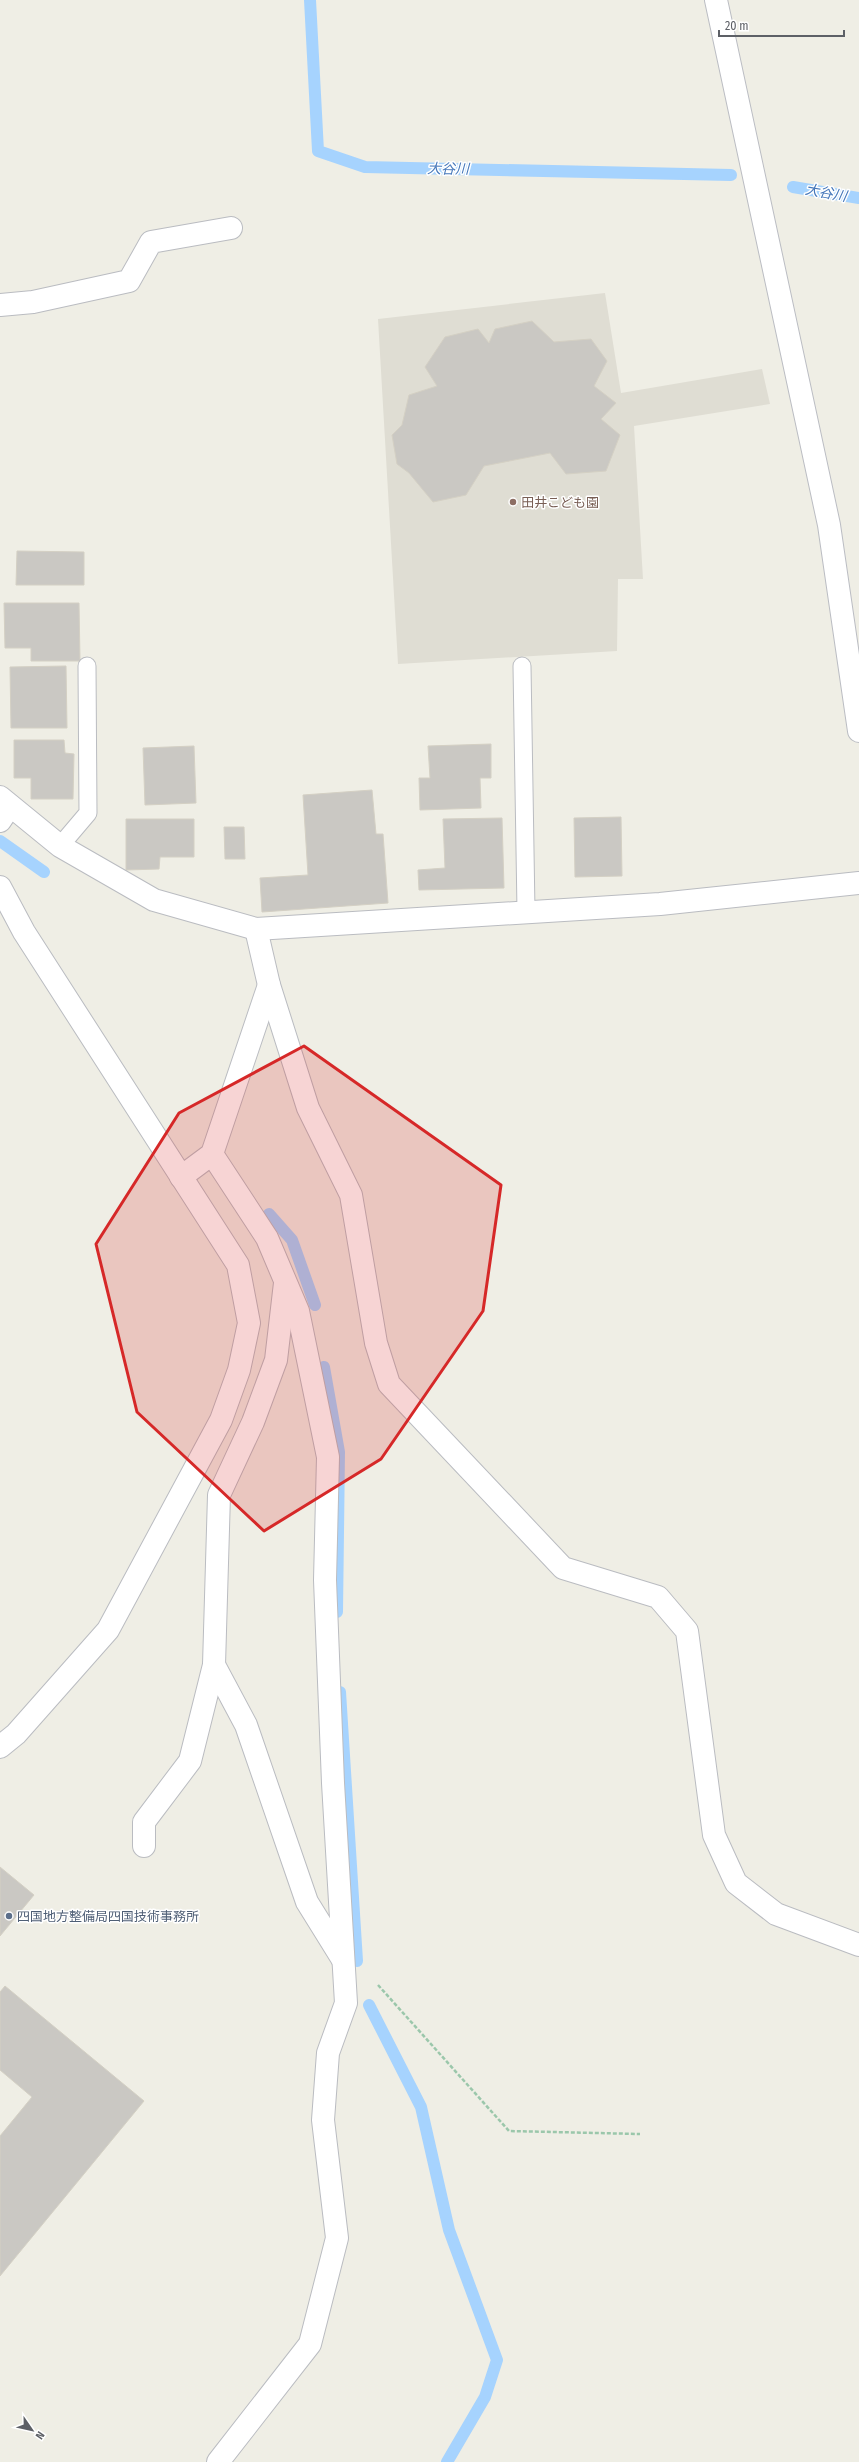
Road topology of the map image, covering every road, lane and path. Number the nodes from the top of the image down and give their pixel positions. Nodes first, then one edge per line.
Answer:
1 (716, 0) edge
2 (231, 228) dead end
3 (0, 305) edge
4 (87, 666) dead end
5 (522, 666) dead end
6 (859, 732) edge
7 (3, 808) edge
8 (60, 846) junction
9 (859, 883) edge
10 (0, 887) edge
11 (526, 912) junction
12 (256, 929) junction
13 (269, 985) junction
14 (212, 1154) junction
15 (181, 1177) junction
16 (285, 1282) junction
17 (214, 1665) junction
18 (0, 1747) edge
19 (144, 1846) dead end
20 (859, 1945) edge
21 (344, 1963) junction
22 (640, 2134) dead end
23 (218, 2462) edge

1 - 6 street
2 - 3 street
4 - 8 lane
5 - 11 lane
7 - 8 street
8 - 12 street
9 - 11 street
10 - 15 street
11 - 12 street
12 - 13 street
13 - 14 street
13 - 20 street
14 - 15 street
14 - 16 street
15 - 18 street
16 - 17 street
16 - 21 street
17 - 19 street
17 - 21 street
21 - 22 path
21 - 23 street

